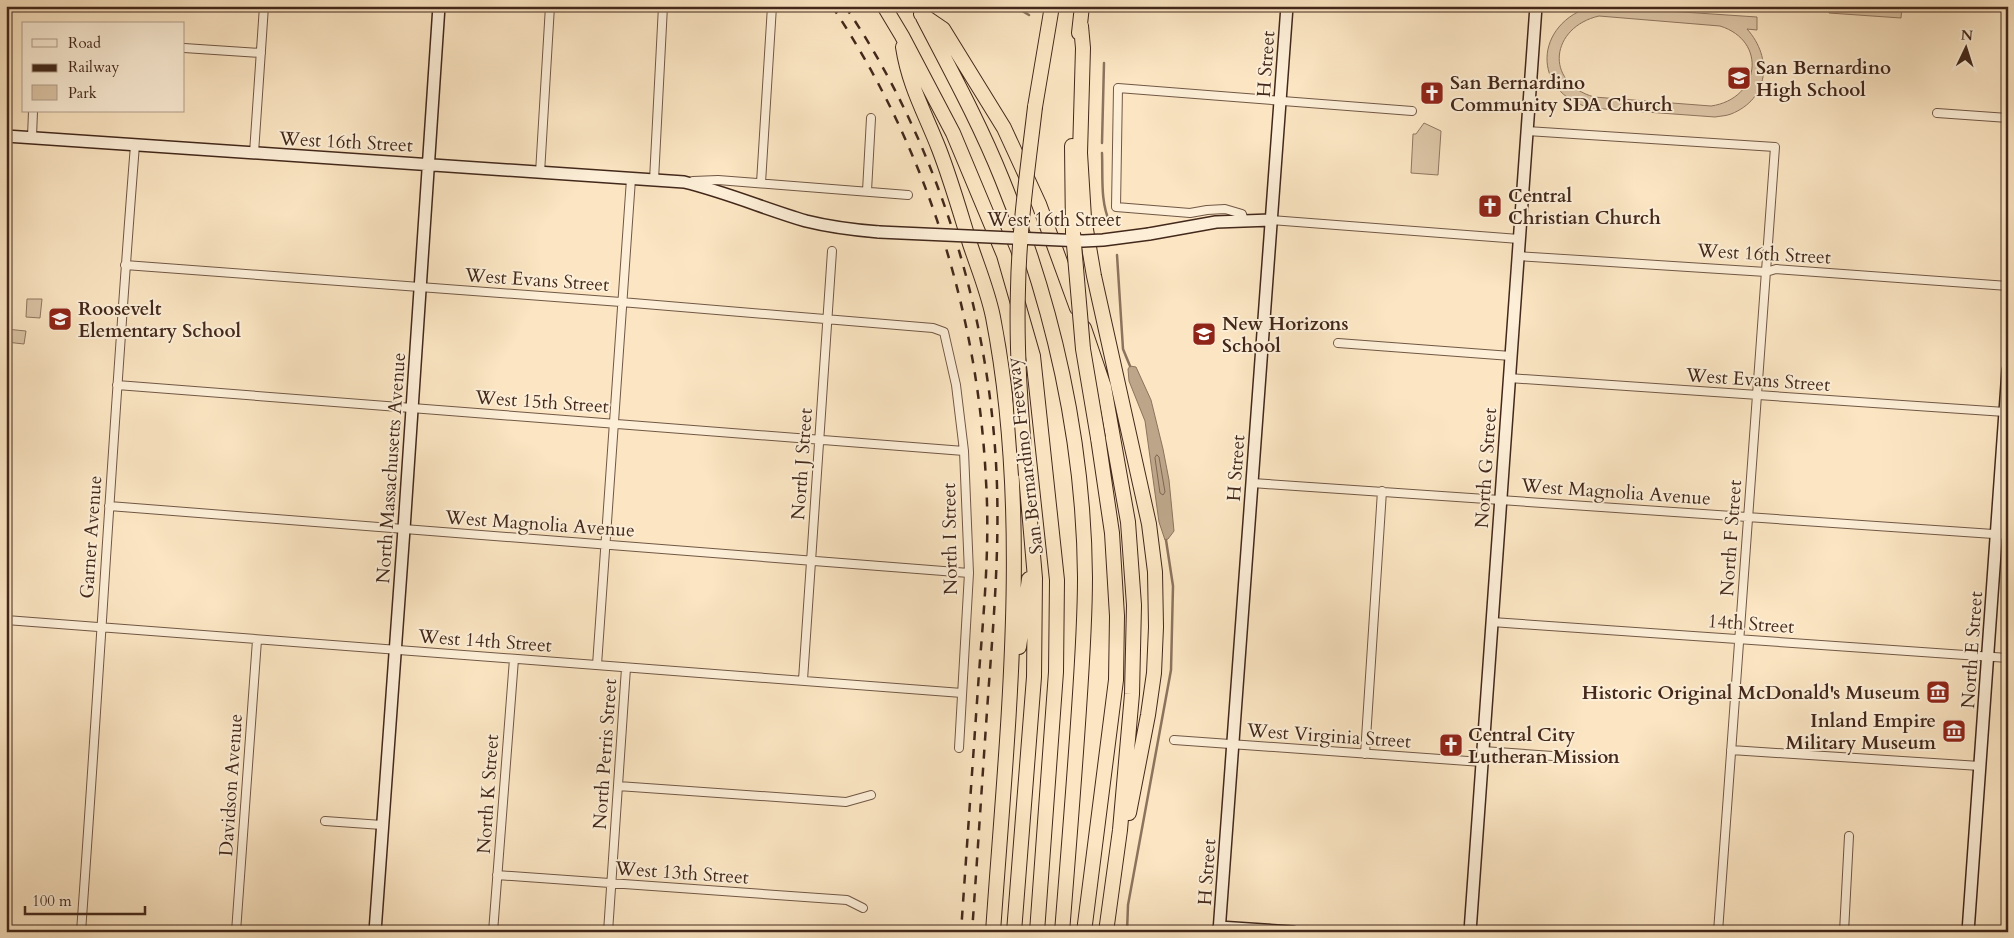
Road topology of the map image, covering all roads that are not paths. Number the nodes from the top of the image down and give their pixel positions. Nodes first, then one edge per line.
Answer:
1 (264, 6) edge
2 (438, 6) edge
3 (550, 6) edge
4 (663, 6) edge
5 (772, 6) edge
6 (884, 6) edge
7 (1052, 6) edge
8 (1082, 6) edge
9 (1287, 6) edge
10 (1536, 6) edge
11 (919, 10) edge
12 (1081, 26) junction
13 (902, 36) junction
14 (185, 48) edge
15 (261, 53) junction
16 (1280, 100) junction
17 (33, 112) edge
18 (1412, 112) dead end
19 (1937, 113) dead end
20 (871, 118) dead end
21 (2008, 118) edge
22 (1527, 131) junction
23 (6, 136) edge
24 (32, 137) junction
25 (135, 145) junction
26 (254, 153) junction
27 (428, 164) junction
28 (540, 173) junction
29 (631, 179) junction
30 (654, 180) junction
31 (684, 182) junction
32 (761, 183) junction
33 (867, 192) junction
34 (908, 195) dead end
35 (1271, 220) junction
36 (1244, 221) junction
37 (1519, 239) junction
38 (832, 251) dead end
39 (1518, 256) junction
40 (125, 265) junction
41 (1766, 272) junction
42 (419, 286) junction
43 (2008, 286) edge
44 (621, 302) junction
45 (827, 319) junction
46 (944, 332) joint
47 (1338, 343) dead end
48 (1511, 356) junction
49 (2008, 370) edge
50 (1509, 378) junction
51 (117, 385) junction
52 (1757, 396) junction
53 (412, 408) junction
54 (2005, 412) junction
55 (613, 422) junction
56 (819, 440) junction
57 (964, 451) junction
58 (2005, 465) edge
59 (1252, 483) junction
60 (1382, 491) junction
61 (1500, 499) junction
62 (109, 506) junction
63 (1748, 517) junction
64 (404, 529) junction
65 (2002, 535) edge
66 (605, 544) junction
67 (1034, 544) junction
68 (811, 561) junction
69 (968, 573) junction
70 (6, 620) edge
71 (1492, 622) junction
72 (100, 628) junction
73 (1739, 638) junction
74 (257, 640) junction
75 (395, 649) junction
76 (1988, 657) junction
77 (2008, 658) edge
78 (514, 659) junction
79 (597, 664) junction
80 (626, 668) junction
81 (803, 680) junction
82 (962, 693) junction
83 (1008, 725) junction
84 (1174, 740) dead end
85 (1232, 744) junction
86 (959, 748) dead end
87 (1731, 750) junction
88 (1365, 754) junction
89 (1482, 757) junction
90 (1596, 759) dead end
91 (1980, 766) junction
92 (618, 786) junction
93 (871, 796) dead end
94 (325, 821) dead end
95 (382, 825) junction
96 (1120, 830) junction
97 (1850, 836) dead end
98 (497, 875) junction
99 (611, 884) junction
100 (862, 908) dead end
101 (1219, 929) edge
102 (81, 932) edge
103 (236, 932) edge
104 (375, 932) edge
105 (493, 932) edge
106 (608, 932) edge
107 (993, 932) edge
108 (1014, 932) edge
109 (1036, 932) edge
110 (1062, 932) edge
111 (1084, 932) edge
112 (1106, 932) edge
113 (1292, 932) edge
114 (1470, 932) edge
115 (1718, 932) edge
116 (1844, 932) edge
117 (1968, 932) edge

1 - 15 street
2 - 27 street, North Massachusetts Avenue
3 - 28 street
4 - 30 street
5 - 32 street
6 - 13 highway, San Bernardino Freeway
7 - 67 highway, bridge
8 - 12 highway
9 - 16 street, H Street
10 - 22 street, North G Street
11 - 96 highway
11 - 110 highway
12 - 96 highway
12 - 111 highway, bridge
13 - 83 highway
13 - 109 highway, San Bernardino Freeway
14 - 15 street
15 - 26 street
16 - 18 street
16 - 35 street, H Street
16 - 36 street
17 - 24 street
19 - 21 street
20 - 33 street
22 - 37 street, North G Street
22 - 41 street, North F Street
23 - 24 street, West 16th Street
24 - 25 street, West 16th Street
25 - 26 street, West 16th Street
25 - 40 street, Garner Avenue
26 - 27 street, West 16th Street
27 - 28 street, West 16th Street
27 - 42 street, North Massachusetts Avenue
28 - 29 street, West 16th Street
29 - 30 street, West 16th Street
29 - 44 street, North Perris Street
30 - 31 street, West 16th Street
31 - 32 street, West 16th Street
31 - 36 street, West 16th Street, bridge
32 - 33 street, West 16th Street
33 - 34 street, West 16th Street
35 - 36 street, West 16th Street
35 - 37 street, West 16th Street
35 - 59 street, H Street
37 - 39 street, North G Street
38 - 45 street, North J Street
39 - 41 street, West 16th Street
39 - 48 street, North G Street
40 - 42 street, West Evans Street
40 - 51 street, Garner Avenue
41 - 43 street, West 16th Street
41 - 52 street, North F Street
42 - 44 street, West Evans Street
42 - 53 street, North Massachusetts Avenue
44 - 45 street, West Evans Street
44 - 55 street, North Perris Street
45 - 46 street, West Evans Street
45 - 56 street, North J Street
46 - 57 street, North I Street
47 - 48 street
48 - 50 street, North G Street
49 - 54 street, North E Street
50 - 52 street, West Evans Street
50 - 61 street, North G Street
51 - 53 street, West 15th Street
51 - 62 street, Garner Avenue
52 - 54 street, West Evans Street
52 - 63 street, North F Street
53 - 55 street, West 15th Street
53 - 64 street, North Massachusetts Avenue
54 - 58 street, North E Street
55 - 56 street, West 15th Street
55 - 66 street, North Perris Street
56 - 57 street, West 15th Street
56 - 68 street, North J Street
57 - 69 street, North I Street
58 - 65 street, North E Street
59 - 60 street, West Magnolia Avenue
59 - 85 street, H Street
60 - 61 street, West Magnolia Avenue
60 - 88 street
61 - 63 street, West Magnolia Avenue
61 - 71 street, North G Street
62 - 64 street, West Magnolia Avenue
62 - 72 street, Garner Avenue
63 - 65 street, West Magnolia Avenue
63 - 73 street, North F Street
64 - 66 street, West Magnolia Avenue
64 - 75 street, North Massachusetts Avenue
65 - 76 street, North E Street
66 - 68 street, West Magnolia Avenue
66 - 79 street, North Perris Street
67 - 83 highway
67 - 108 highway
68 - 69 street, West Magnolia Avenue
68 - 81 street, North J Street
69 - 82 street, North I Street
70 - 72 street, West 14th Street
71 - 73 street, 14th Street
71 - 89 street, North G Street
72 - 74 street, West 14th Street
72 - 102 street, Garner Avenue
73 - 76 street, 14th Street
73 - 87 street, North F Street
74 - 75 street, West 14th Street
74 - 103 street, Davidson Avenue
75 - 78 street, West 14th Street
75 - 95 street, North Massachusetts Avenue
76 - 77 street, 14th Street
76 - 91 street, North E Street
78 - 79 street, West 14th Street
78 - 98 street, North K Street
79 - 80 street, West 14th Street
80 - 81 street, West 14th Street
80 - 92 street, North Perris Street
81 - 82 street, West 14th Street
82 - 86 street, North I Street
83 - 107 highway
84 - 85 street, West Virginia Street
85 - 88 street, West Virginia Street
85 - 101 street, H Street
87 - 91 street
87 - 115 street, North F Street
88 - 89 street, West Virginia Street
89 - 90 street, West Virginia Street
89 - 114 street, North G Street
91 - 117 street, North E Street
92 - 93 street
92 - 99 street, North Perris Street
94 - 95 street
95 - 104 street, North Massachusetts Avenue
96 - 112 highway
97 - 116 street
98 - 99 street, West 13th Street
98 - 105 street, North K Street
99 - 100 street, West 13th Street
99 - 106 street, North Perris Street
101 - 113 street

